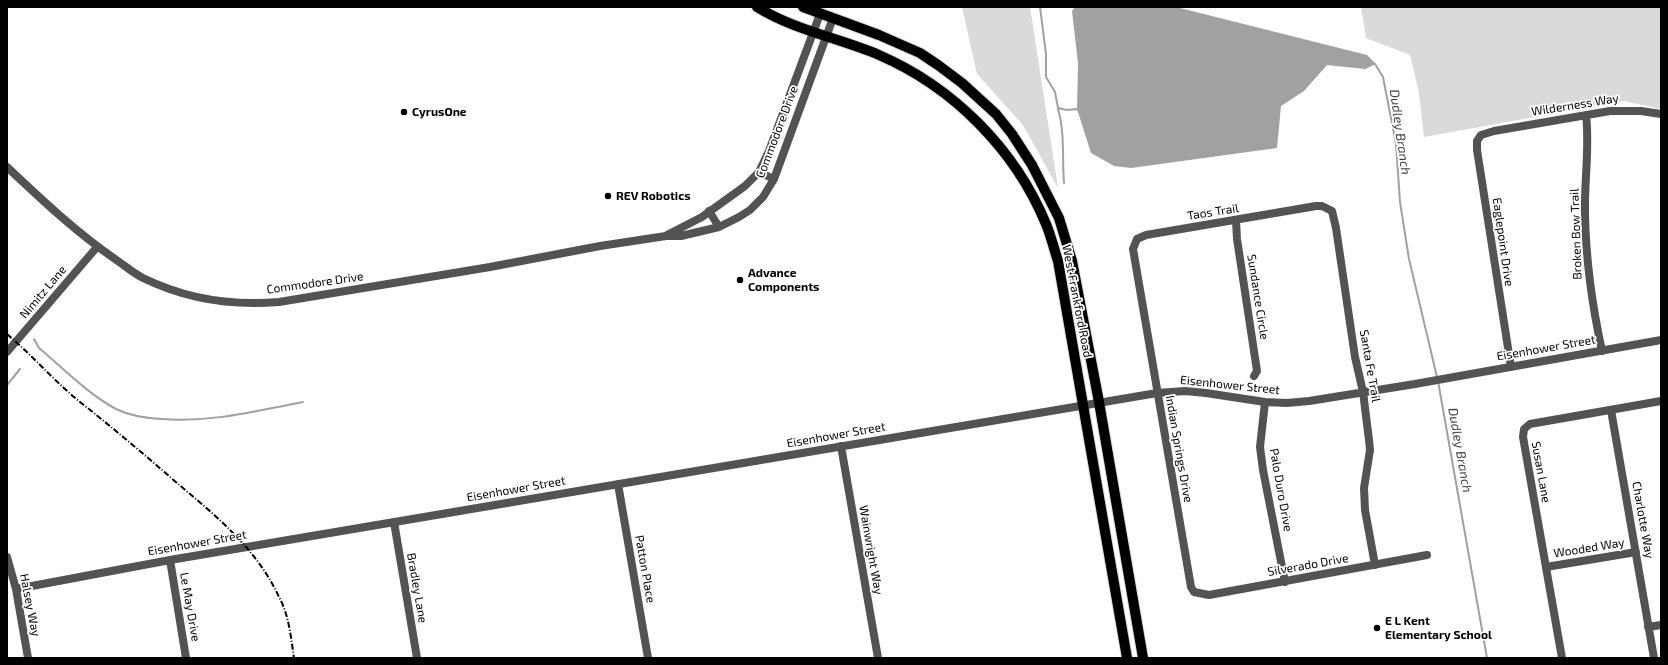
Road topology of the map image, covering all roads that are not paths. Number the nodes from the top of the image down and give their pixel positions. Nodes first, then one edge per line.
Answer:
1 (757, 7) edge
2 (803, 7) edge
3 (820, 14) junction
4 (833, 18) junction
5 (814, 32) junction
6 (826, 36) junction
7 (1661, 114) edge
8 (1586, 115) junction
9 (1494, 131) joint
10 (7, 167) edge
11 (759, 172) junction
12 (774, 179) junction
13 (709, 211) junction
14 (1293, 211) joint
15 (1236, 221) junction
16 (718, 227) junction
17 (666, 236) junction
18 (1137, 239) joint
19 (97, 247) junction
20 (1661, 340) edge
21 (1602, 351) junction
22 (7, 352) edge
23 (1511, 367) junction
24 (1254, 376) dead end
25 (1363, 392) junction
26 (1157, 393) junction
27 (1661, 401) edge
28 (1099, 402) junction
29 (1265, 402) junction
30 (1083, 405) junction
31 (1611, 410) junction
32 (842, 446) junction
33 (618, 484) junction
34 (394, 522) junction
35 (1636, 552) junction
36 (1427, 555) dead end
37 (7, 557) edge
38 (170, 560) junction
39 (1375, 565) junction
40 (1546, 567) junction
41 (1285, 582) junction
42 (16, 589) junction
43 (1194, 592) joint
44 (1661, 625) edge
45 (1648, 627) junction
46 (28, 658) edge
47 (186, 658) edge
48 (417, 658) edge
49 (648, 658) edge
50 (878, 658) edge
51 (1127, 658) edge
52 (1143, 658) edge
53 (1562, 658) edge
54 (1654, 658) edge

1 - 5 main road, West Frankford Road
2 - 3 main road, West Frankford Road
3 - 4 main road, West Frankford Road
3 - 5 street, Commodore Drive
4 - 6 street, Commodore Drive
4 - 28 main road, West Frankford Road
5 - 6 main road, West Frankford Road
5 - 11 street, Commodore Drive
6 - 12 street, Commodore Drive
6 - 30 main road, West Frankford Road
7 - 8 street, Wilderness Way
8 - 9 street, Wilderness Way
8 - 21 street, Broken Bow Trail
9 - 23 street, Eaglepoint Drive
10 - 19 street, Commodore Drive
11 - 12 street
11 - 13 street, Commodore Drive
12 - 16 street, Commodore Drive
13 - 16 street
13 - 17 street, Commodore Drive
14 - 15 street, Taos Trail
14 - 25 street, Santa Fe Trail
15 - 18 street, Taos Trail
15 - 24 street, Sundance Circle
16 - 17 street, Commodore Drive
17 - 19 street, Commodore Drive
18 - 26 street, Indian Springs Drive
19 - 22 street, Nimitz Lane
20 - 21 street, Eisenhower Street
21 - 23 street, Eisenhower Street
23 - 25 street, Eisenhower Street
25 - 29 street, Eisenhower Street
25 - 39 street, Santa Fe Trail
26 - 28 street, Eisenhower Street
26 - 29 street, Eisenhower Street
26 - 43 street, Indian Springs Drive
27 - 31 street, Susan Lane
28 - 30 street, Eisenhower Street
28 - 52 main road, West Frankford Road
29 - 41 street, Palo Duro Drive
30 - 32 street, Eisenhower Street
30 - 51 main road, West Frankford Road
31 - 35 street, Charlotte Way
31 - 40 street, Susan Lane
32 - 33 street, Eisenhower Street
32 - 50 street, Wainwright Way
33 - 34 street, Eisenhower Street
33 - 49 street, Patton Place
34 - 38 street, Eisenhower Street
34 - 48 street, Bradley Lane
35 - 40 street, Wooded Way
35 - 45 street, Charlotte Way
36 - 39 street, Silverado Drive
37 - 42 street, Halsey Way
38 - 42 street, Eisenhower Street
38 - 47 street, Le May Drive
39 - 41 street, Silverado Drive
40 - 53 street, Susan Lane
41 - 43 street, Silverado Drive
42 - 46 street, Halsey Way
44 - 45 street
45 - 54 street, Charlotte Way

